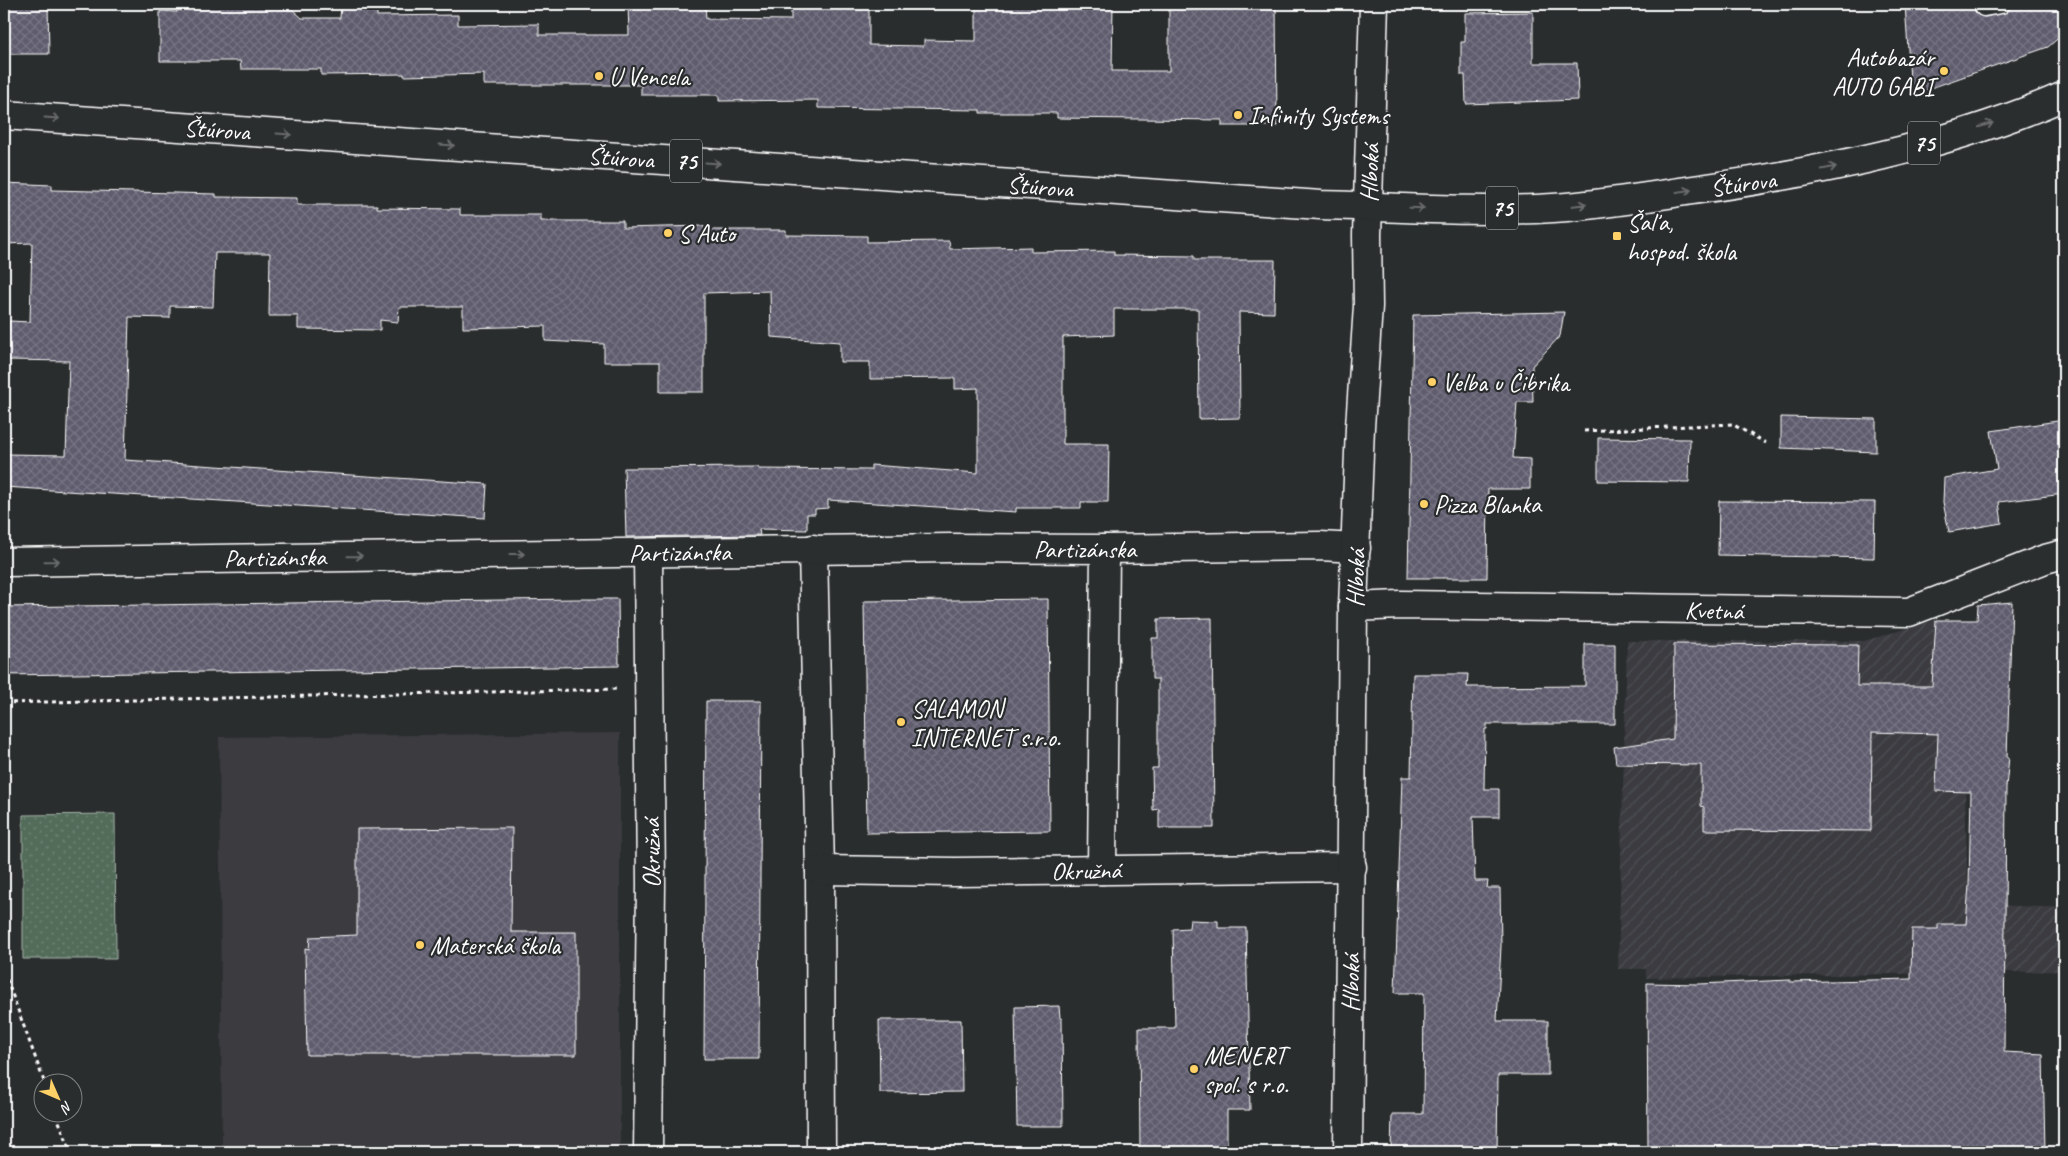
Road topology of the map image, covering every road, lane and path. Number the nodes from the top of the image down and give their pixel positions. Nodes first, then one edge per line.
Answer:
1 (1374, 4) edge
2 (1983, 4) edge
3 (2001, 4) edge
4 (2064, 96) edge
5 (4, 115) edge
6 (1368, 206) junction
7 (1584, 431) dead end
8 (1766, 443) dead end
9 (1356, 548) junction
10 (813, 549) junction
11 (1105, 549) junction
12 (648, 553) junction
13 (2064, 554) edge
14 (4, 562) edge
15 (1353, 607) junction
16 (649, 688) junction
17 (4, 703) edge
18 (1352, 867) junction
19 (820, 870) junction
20 (1102, 870) junction
21 (4, 972) edge
22 (41, 1074) edge
23 (60, 1124) edge
24 (71, 1152) edge
25 (648, 1152) edge
26 (821, 1152) edge
27 (1348, 1152) edge

1 - 6 street, Hlboká
2 - 3 lane
6 -> 4 street, Štúrova / 75
5 -> 6 street, Štúrova / 75
6 - 9 street, Hlboká
7 - 8 path
9 - 11 street, Partizánska
9 - 15 street, Hlboká
10 - 11 street, Partizánska
10 - 12 street, Partizánska
10 - 19 street
11 - 20 street
14 -> 12 street, Partizánska
12 - 16 street, Okružná
13 - 15 street, Kvetná
15 - 18 street, Hlboká
16 - 17 path
16 - 25 street, Okružná
18 - 20 street, Okružná
18 - 27 street, Hlboká
19 - 20 street, Okružná
19 - 26 street
21 - 22 path
23 - 24 path

